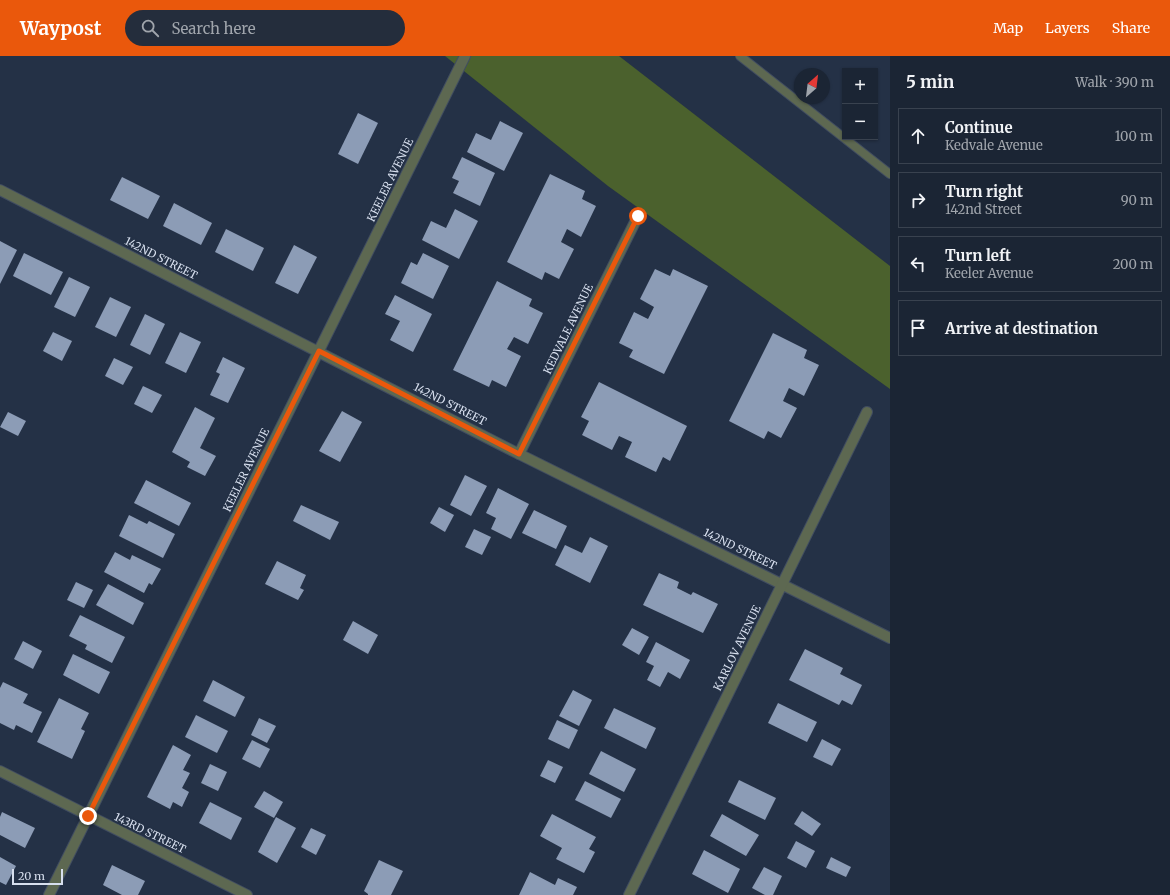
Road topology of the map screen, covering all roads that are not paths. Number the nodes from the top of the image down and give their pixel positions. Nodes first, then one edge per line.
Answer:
1 (464, 56) edge
2 (740, 56) edge
3 (890, 174) edge
4 (0, 190) edge
5 (638, 216) dead end
6 (319, 351) junction
7 (867, 412) dead end
8 (519, 454) junction
9 (782, 584) junction
10 (890, 638) edge
11 (0, 771) edge
12 (88, 816) junction
13 (49, 895) edge
14 (247, 895) edge
15 (628, 895) edge

1 - 6 street, KEELER AVENUE
2 - 3 lane
4 - 6 street, 142ND STREET
5 - 8 street, KEDVALE AVENUE
6 - 8 street, 142ND STREET
6 - 12 street, KEELER AVENUE
7 - 9 street, KARLOV AVENUE
8 - 9 street, 142ND STREET
9 - 10 street, 142ND STREET
9 - 15 street, KARLOV AVENUE
11 - 12 street, 143RD STREET
12 - 13 street, KEELER AVENUE
12 - 14 street, 143RD STREET

